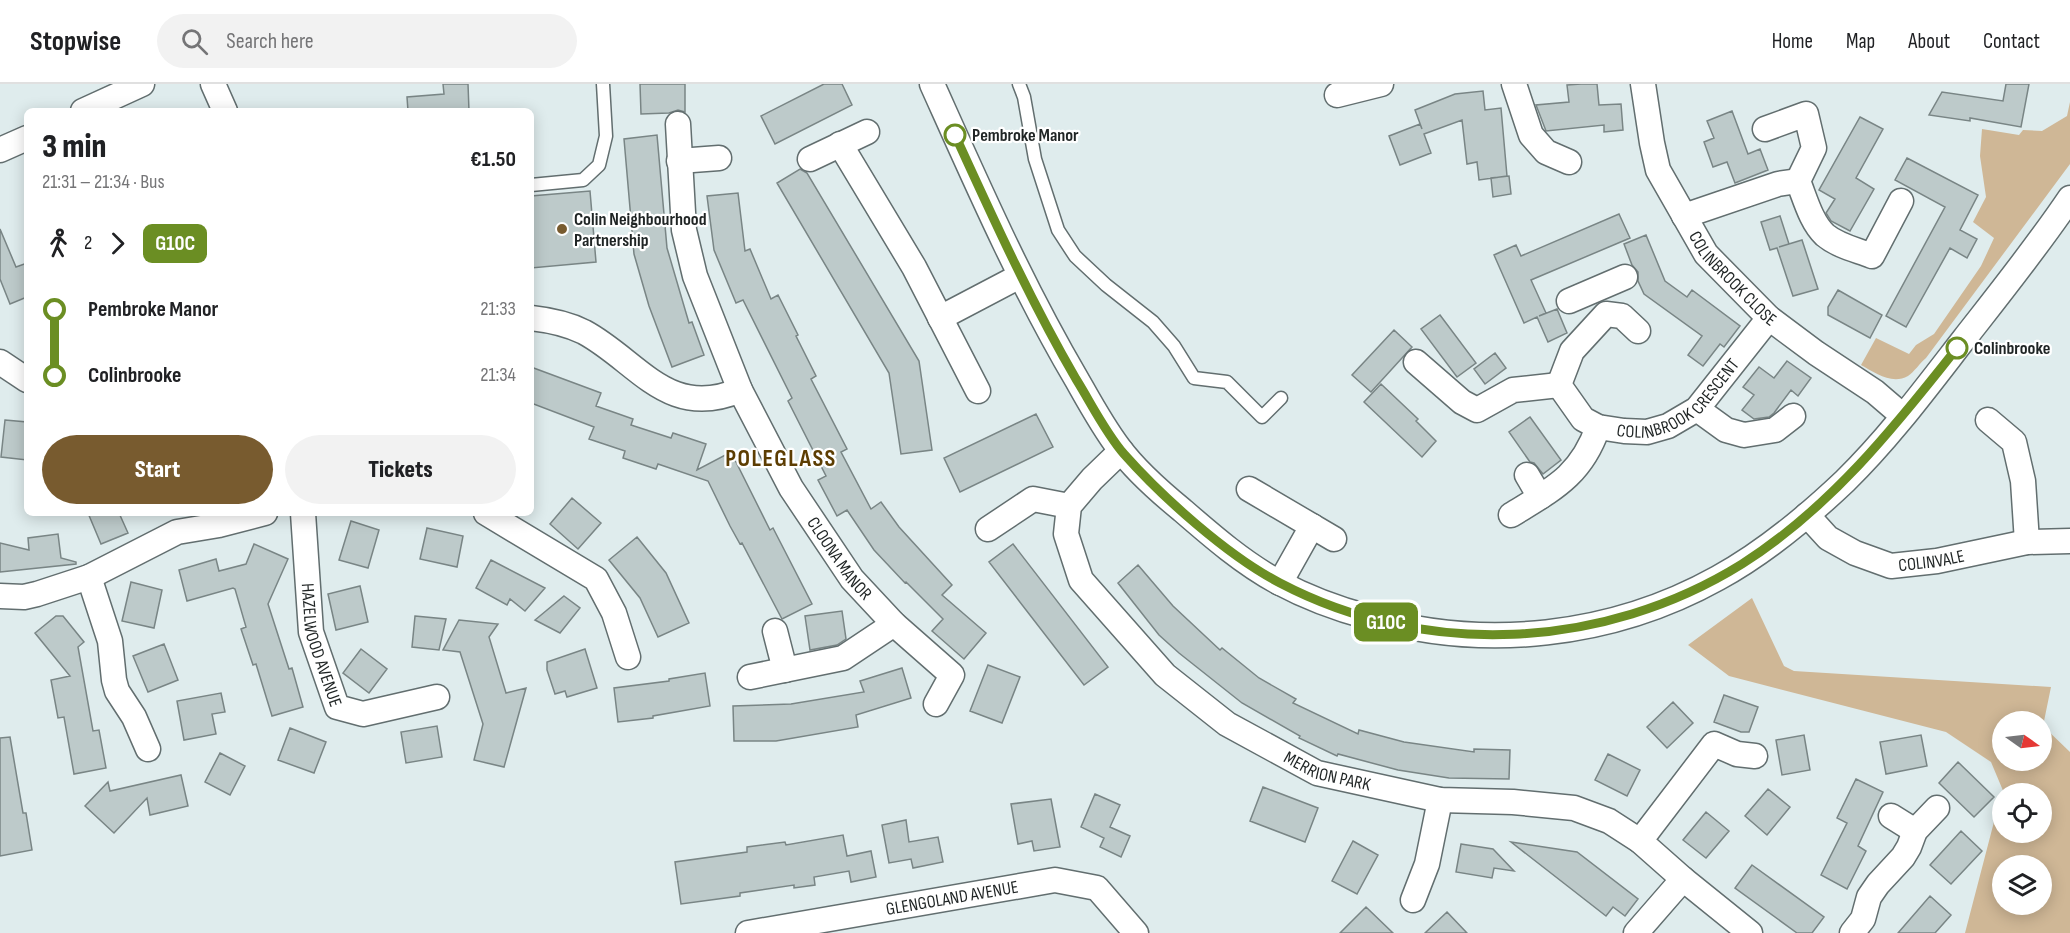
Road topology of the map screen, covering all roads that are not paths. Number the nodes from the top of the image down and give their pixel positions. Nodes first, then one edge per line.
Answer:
1 (142, 84) edge
2 (213, 84) edge
3 (603, 84) edge
4 (932, 84) edge
5 (1018, 84) edge
6 (1381, 84) edge
7 (1514, 84) edge
8 (1643, 84) edge
9 (1337, 95) dead end
10 (90, 108) edge
11 (224, 108) edge
12 (678, 124) dead end
13 (1765, 129) dead end
14 (867, 132) dead end
15 (24, 139) edge
16 (840, 144) junction
17 (0, 150) edge
18 (719, 158) dead end
19 (810, 159) dead end
20 (679, 161) junction
21 (1569, 162) dead end
22 (1798, 181) junction
23 (534, 185) edge
24 (2070, 198) edge
25 (1901, 201) dead end
26 (1684, 216) junction
27 (1020, 276) junction
28 (1625, 277) dead end
29 (1598, 289) junction
30 (1569, 301) dead end
31 (1606, 314) junction
32 (534, 318) edge
33 (940, 318) junction
34 (1769, 318) junction
35 (1638, 331) dead end
36 (0, 362) edge
37 (1416, 362) dead end
38 (24, 378) edge
39 (1559, 385) junction
40 (740, 390) junction
41 (978, 391) dead end
42 (1281, 398) dead end
43 (1697, 409) junction
44 (1793, 416) dead end
45 (1904, 416) junction
46 (1988, 420) dead end
47 (1598, 427) junction
48 (1121, 451) junction
49 (1527, 475) dead end
50 (1249, 489) dead end
51 (1540, 497) junction
52 (1069, 506) junction
53 (1511, 515) dead end
54 (1807, 515) junction
55 (254, 516) edge
56 (303, 516) edge
57 (499, 516) edge
58 (521, 521) edge
59 (172, 523) edge
60 (1312, 526) junction
61 (988, 529) dead end
62 (1334, 539) dead end
63 (2070, 541) edge
64 (2027, 542) junction
65 (89, 577) junction
66 (1280, 583) junction
67 (0, 596) edge
68 (894, 624) junction
69 (775, 631) dead end
70 (628, 657) dead end
71 (784, 670) junction
72 (750, 677) dead end
73 (437, 698) dead end
74 (936, 704) dead end
75 (148, 749) dead end
76 (1755, 756) dead end
77 (1440, 800) junction
78 (1937, 808) dead end
79 (1891, 816) dead end
80 (1915, 831) junction
81 (1640, 841) junction
82 (1683, 879) junction
83 (1413, 900) dead end
84 (748, 933) edge
85 (1136, 933) edge
86 (1636, 933) edge
87 (1750, 933) edge
88 (1852, 933) edge

1 - 10 street
2 - 11 street
3 - 23 lane
4 - 27 street
5 - 42 lane
6 - 9 street
7 - 21 street
8 - 26 street, COLINBROOK CLOSE
12 - 20 street, CLOONA MANOR
13 - 22 street
14 - 16 street
15 - 17 street
16 - 19 street
16 - 33 street
18 - 20 street
20 - 40 street, CLOONA MANOR
22 - 25 street
22 - 26 street
24 - 45 street
26 - 34 street, COLINBROOK CLOSE
27 - 33 street
27 - 48 street
28 - 29 street
29 - 30 street
29 - 31 street
31 - 35 street
31 - 39 street
32 - 40 street
33 - 41 street
34 - 43 street, COLINBROOK CRESCENT
34 - 45 street, COLINBROOK CLOSE
36 - 38 street
37 - 39 street
39 - 47 street, COLINBROOK CRESCENT
40 - 68 street, CLOONA MANOR
43 - 44 street
43 - 47 street, COLINBROOK CRESCENT
45 - 54 street
46 - 64 street
47 - 51 street
48 - 52 street
48 - 66 street
49 - 51 street
50 - 60 street
51 - 53 street
52 - 61 street
52 - 77 street, MERRION PARK
54 - 64 street, COLINVALE
54 - 66 street
55 - 59 street
56 - 73 street, HAZELWOOD AVENUE
57 - 58 street
58 - 70 street
59 - 65 street
60 - 62 street
60 - 66 street
63 - 64 street, COLINVALE
65 - 67 street
65 - 75 street
68 - 71 street
68 - 74 street, CLOONA MANOR
69 - 71 street
71 - 72 street
76 - 81 street
77 - 81 street, MERRION PARK
77 - 83 street
78 - 80 street
79 - 80 street
80 - 88 street
81 - 82 street, MERRION PARK
82 - 86 street
82 - 87 street, MERRION PARK
84 - 85 street, GLENGOLAND AVENUE

